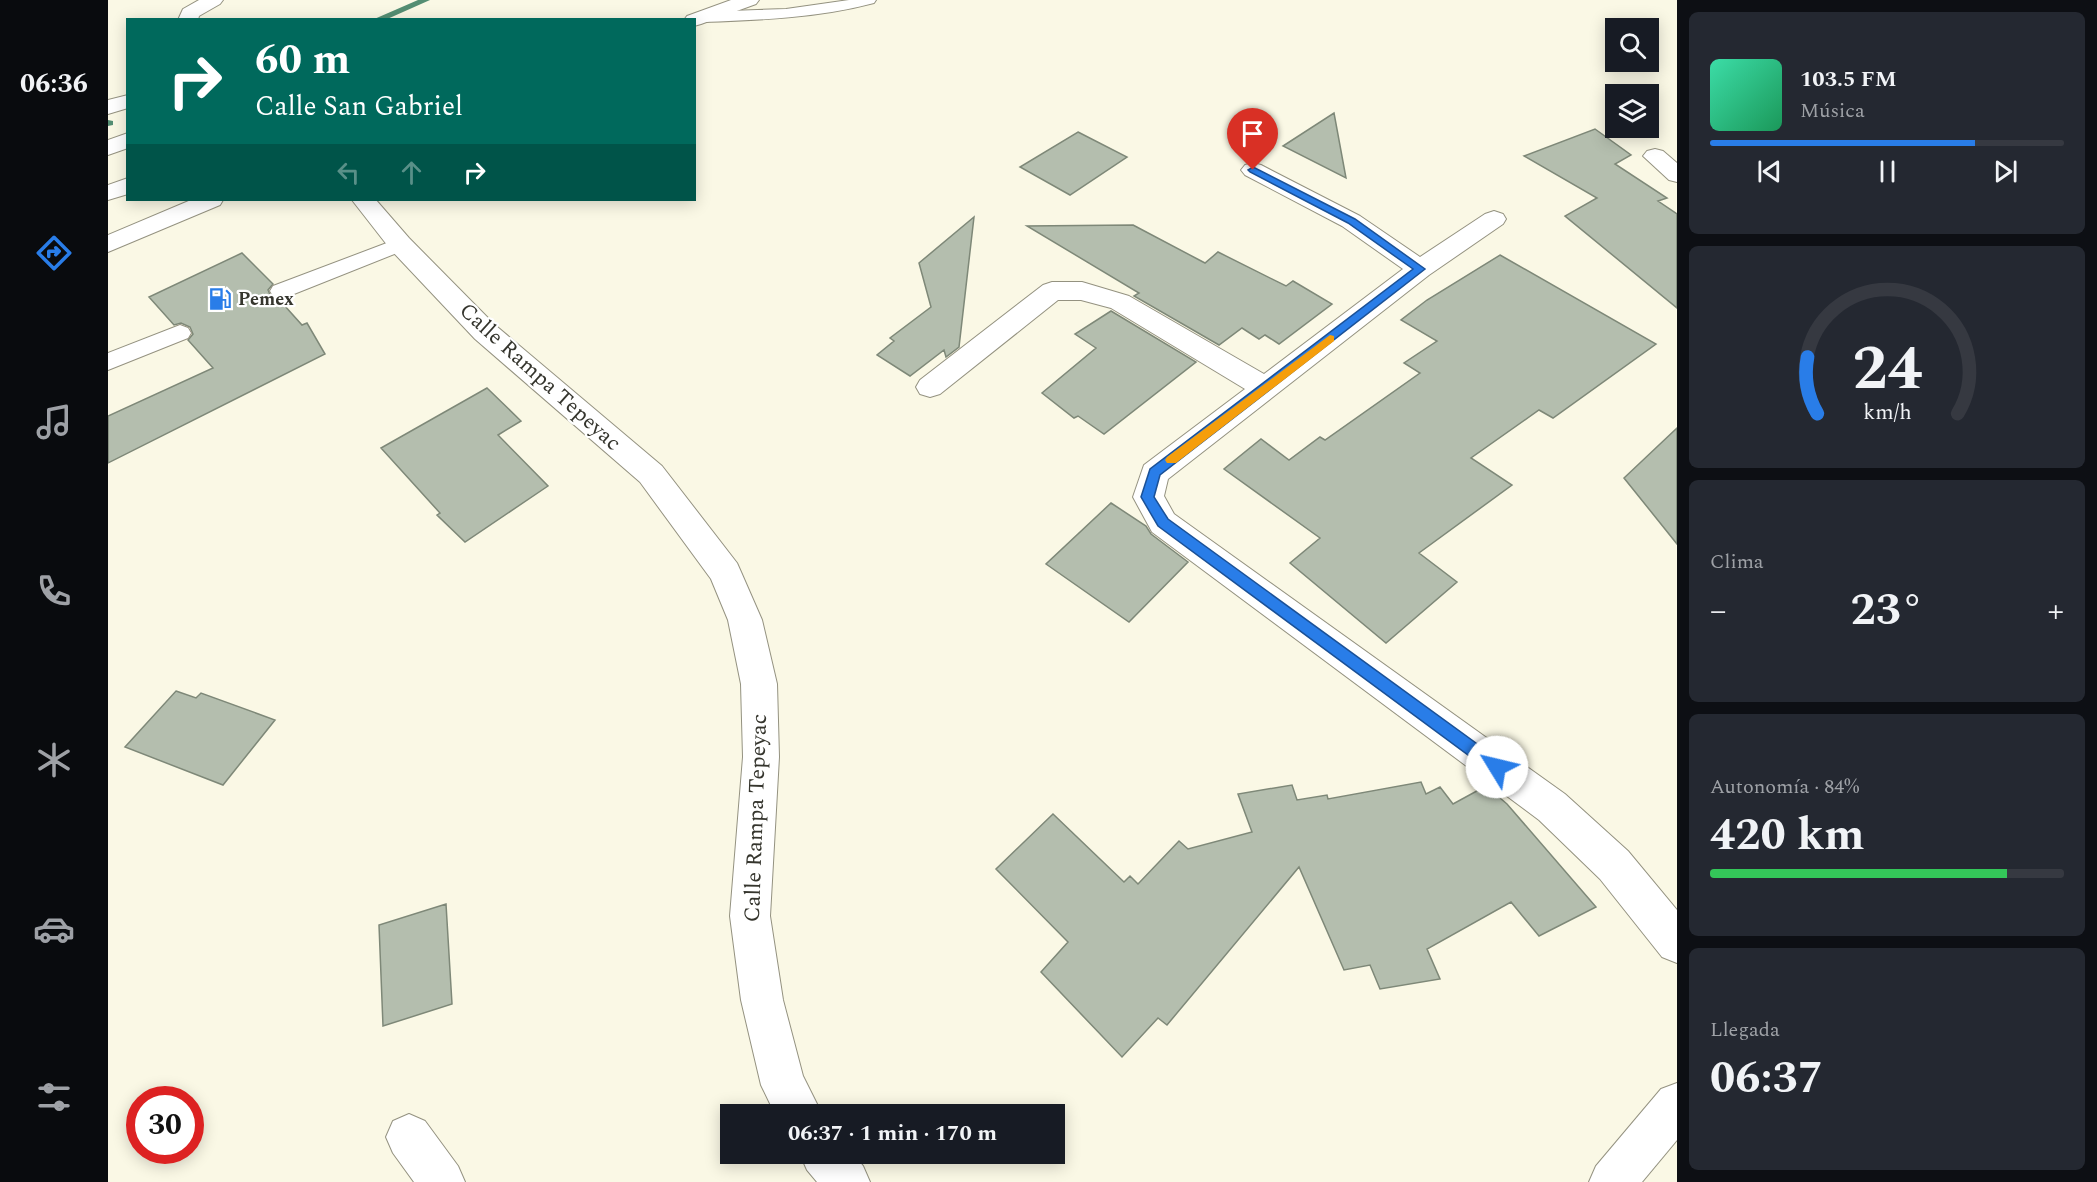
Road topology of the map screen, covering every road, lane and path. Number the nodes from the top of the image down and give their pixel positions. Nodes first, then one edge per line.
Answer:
1 (213, 0) edge
2 (749, 0) edge
3 (868, 0) edge
4 (189, 18) edge
5 (699, 19) edge
6 (126, 102) edge
7 (108, 107) edge
8 (126, 141) edge
9 (108, 148) edge
10 (1655, 156) dead end
11 (1253, 170) dead end
12 (1677, 175) edge
13 (126, 186) edge
14 (108, 193) edge
15 (209, 201) edge
16 (365, 201) edge
17 (1494, 219) dead end
18 (108, 244) edge
19 (400, 244) junction
20 (1420, 269) junction
21 (281, 291) dead end
22 (180, 333) dead end
23 (108, 362) edge
24 (930, 387) dead end
25 (1266, 388) junction
26 (1677, 942) edge
27 (794, 1104) edge
28 (1677, 1105) edge
29 (409, 1137) dead end
30 (832, 1164) edge
31 (442, 1182) edge
32 (847, 1182) edge
33 (1612, 1182) edge

1 - 4 street
2 - 5 street
3 - 5 lane
6 - 7 street
8 - 9 street
10 - 12 street
11 - 20 street
13 - 14 street
15 - 18 street
16 - 19 street, Calle Rampa Tepeyac
17 - 20 street
19 - 21 lane
19 - 27 street, Calle Rampa Tepeyac
20 - 25 street
22 - 23 lane
24 - 25 street
25 - 26 street
28 - 33 street
29 - 31 street
30 - 32 street

